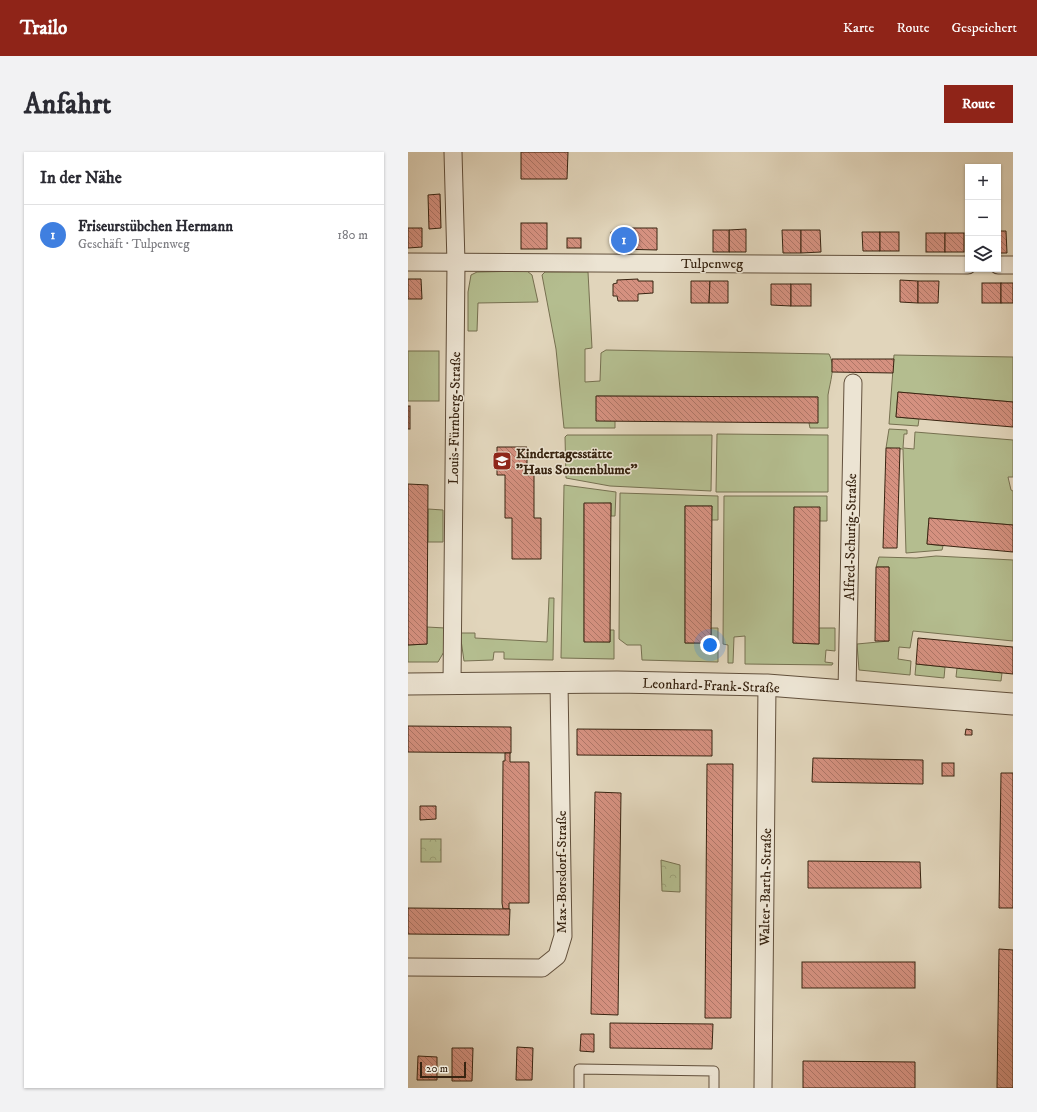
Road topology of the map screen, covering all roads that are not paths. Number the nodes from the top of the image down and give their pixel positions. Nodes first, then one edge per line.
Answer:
1 (452, 152) edge
2 (408, 262) edge
3 (456, 263) junction
4 (965, 265) edge
5 (1001, 265) edge
6 (1013, 266) edge
7 (853, 383) dead end
8 (559, 683) junction
9 (408, 684) edge
10 (452, 684) junction
11 (767, 685) junction
12 (847, 691) junction
13 (1013, 704) edge
14 (408, 967) edge
15 (579, 1088) edge
16 (714, 1088) edge
17 (763, 1088) edge

1 - 3 street, Louis-Fürnberg-Straße
2 - 3 street, Tulpenweg
3 - 4 street, Tulpenweg
3 - 10 street, Louis-Fürnberg-Straße
5 - 6 street
7 - 12 street, Alfred-Schurig-Straße
8 - 10 street, Leonhard-Frank-Straße
8 - 11 street, Leonhard-Frank-Straße
8 - 14 street, Max-Borsdorf-Straße
9 - 10 street, Leonhard-Frank-Straße
11 - 12 street, Leonhard-Frank-Straße
11 - 17 street, Walter-Barth-Straße
12 - 13 street, Leonhard-Frank-Straße
15 - 16 lane

